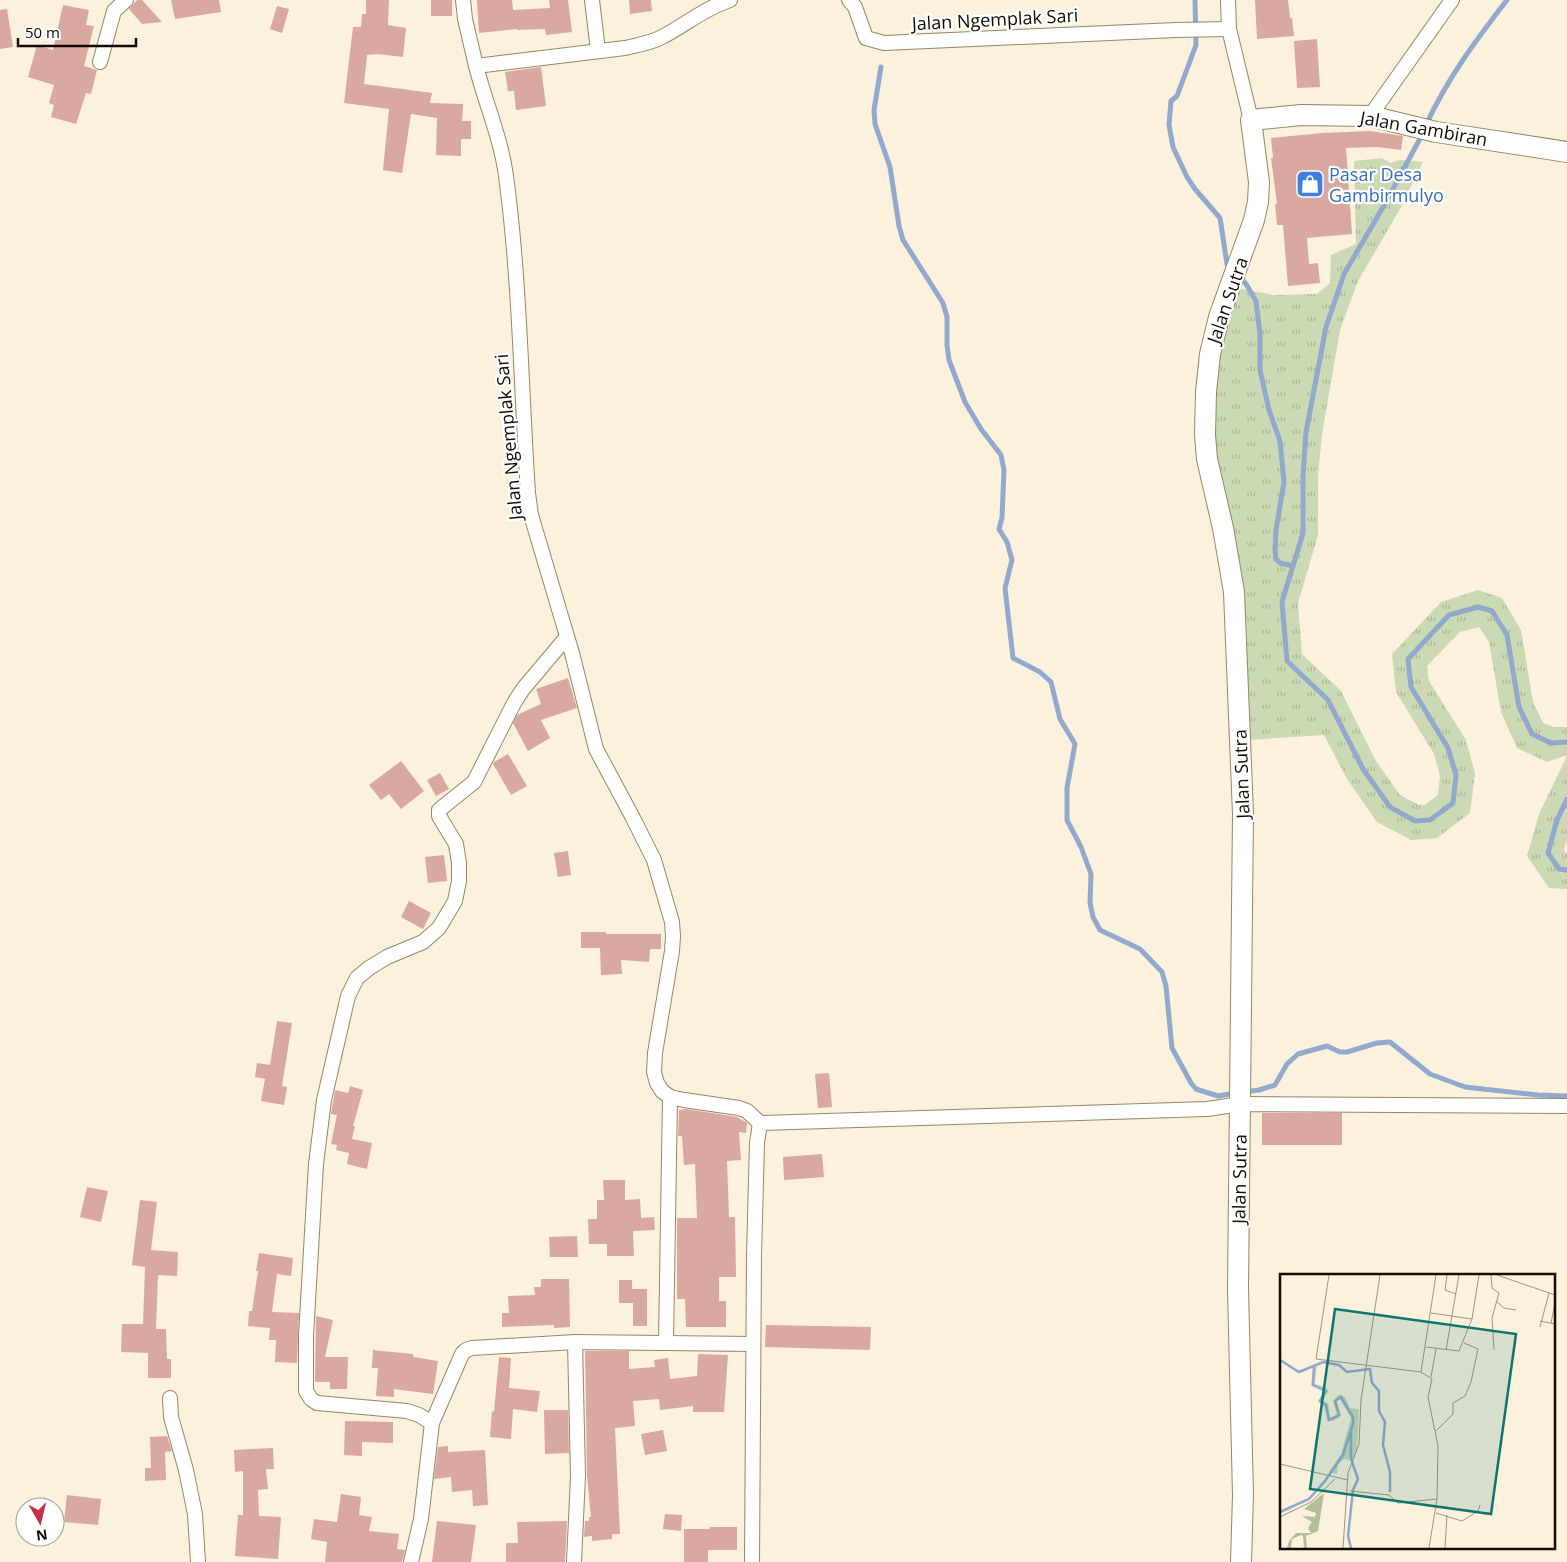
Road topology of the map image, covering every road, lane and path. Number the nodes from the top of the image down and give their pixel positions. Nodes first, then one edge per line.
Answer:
1 (126, 0) edge
2 (463, 0) edge
3 (592, 0) edge
4 (730, 0) edge
5 (849, 0) edge
6 (1228, 0) edge
7 (1452, 0) edge
8 (1229, 29) junction
9 (598, 50) junction
10 (100, 62) dead end
11 (476, 66) junction
12 (1370, 116) junction
13 (1251, 120) junction
14 (1567, 152) edge
15 (566, 638) junction
16 (1240, 1096) junction
17 (670, 1097) junction
18 (1567, 1106) edge
19 (760, 1122) junction
20 (575, 1342) junction
21 (666, 1343) junction
22 (752, 1344) junction
23 (170, 1398) dead end
24 (432, 1423) junction
25 (198, 1562) edge
26 (410, 1562) edge
27 (574, 1562) edge
28 (752, 1562) edge
29 (1241, 1562) edge

1 - 10 street
2 - 11 street, Jalan Ngemplak Sari
3 - 9 street
4 - 9 street
5 - 8 street, Jalan Ngemplak Sari
6 - 8 street, Jalan Sutra
7 - 12 street
8 - 13 street, Jalan Sutra
9 - 11 street
11 - 15 street, Jalan Ngemplak Sari
12 - 13 street, Jalan Gambiran
12 - 14 street, Jalan Gambiran
13 - 16 street, Jalan Sutra
15 - 17 street, Jalan Ngemplak Sari
15 - 24 street
16 - 18 street
16 - 19 street
16 - 29 street, Jalan Sutra
17 - 19 street
17 - 21 street
19 - 22 street
20 - 21 street
20 - 24 street
20 - 27 street
21 - 22 street
22 - 28 street
23 - 25 street
24 - 26 street

